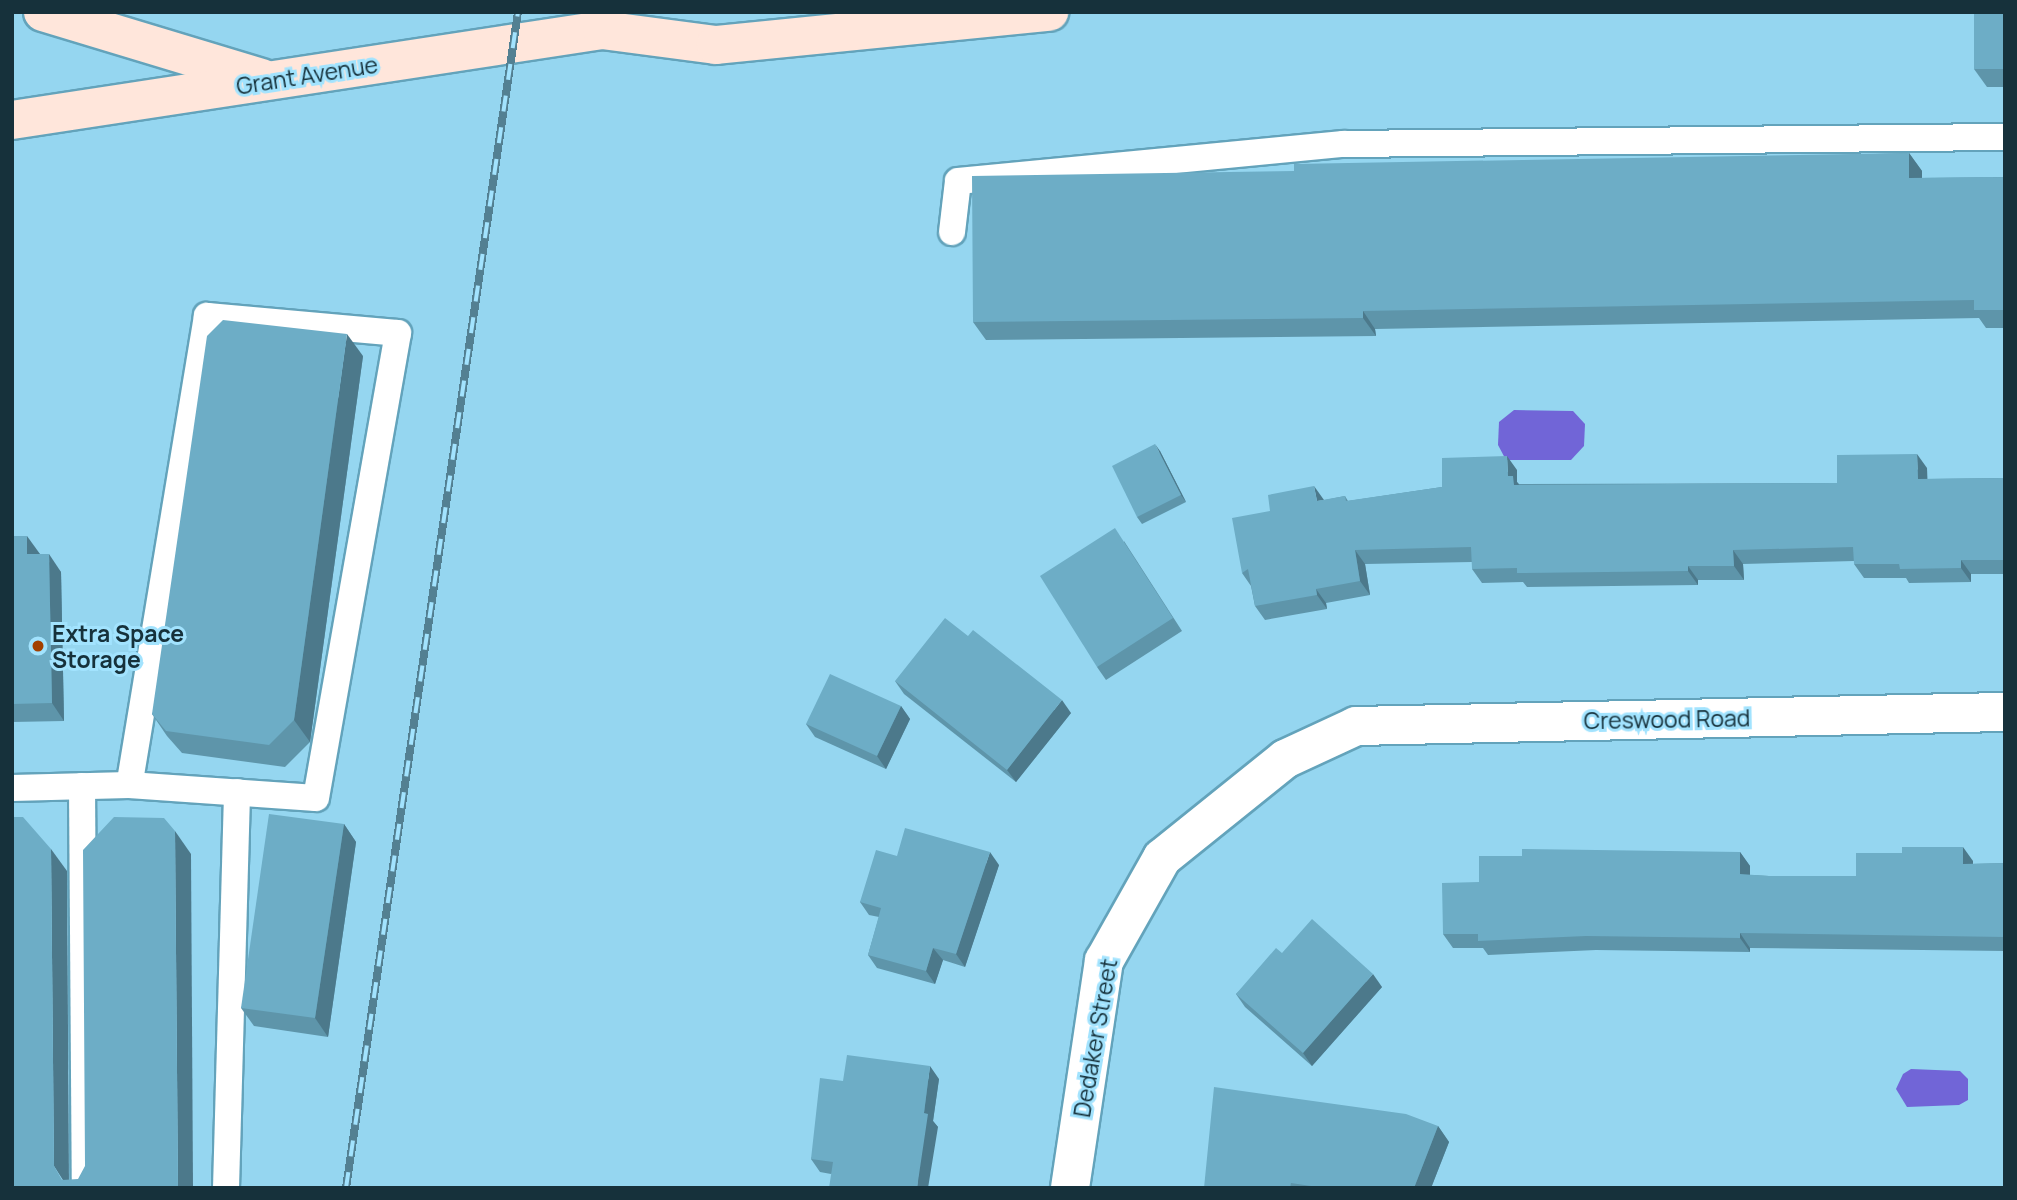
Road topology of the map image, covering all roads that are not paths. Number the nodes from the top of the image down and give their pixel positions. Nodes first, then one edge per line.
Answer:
1 (43, 12) edge
2 (638, 12) edge
3 (1049, 12) edge
4 (602, 30) junction
5 (270, 81) junction
6 (12, 120) edge
7 (2005, 137) edge
8 (952, 232) dead end
9 (2005, 712) edge
10 (1332, 738) joint
11 (130, 785) junction
12 (82, 786) junction
13 (12, 788) edge
14 (237, 792) junction
15 (85, 1188) edge
16 (226, 1188) edge
17 (1070, 1188) edge

1 - 5 main road
2 - 4 main road, Grant Avenue
3 - 4 main road, Grant Avenue
4 - 5 main road, Grant Avenue
5 - 6 main road, Grant Avenue
7 - 8 lane
9 - 10 street, Creswood Road
10 - 17 street, Dedaker Street
11 - 12 lane
11 - 14 lane
11 - 14 lane
12 - 13 lane
12 - 15 lane
14 - 16 lane

